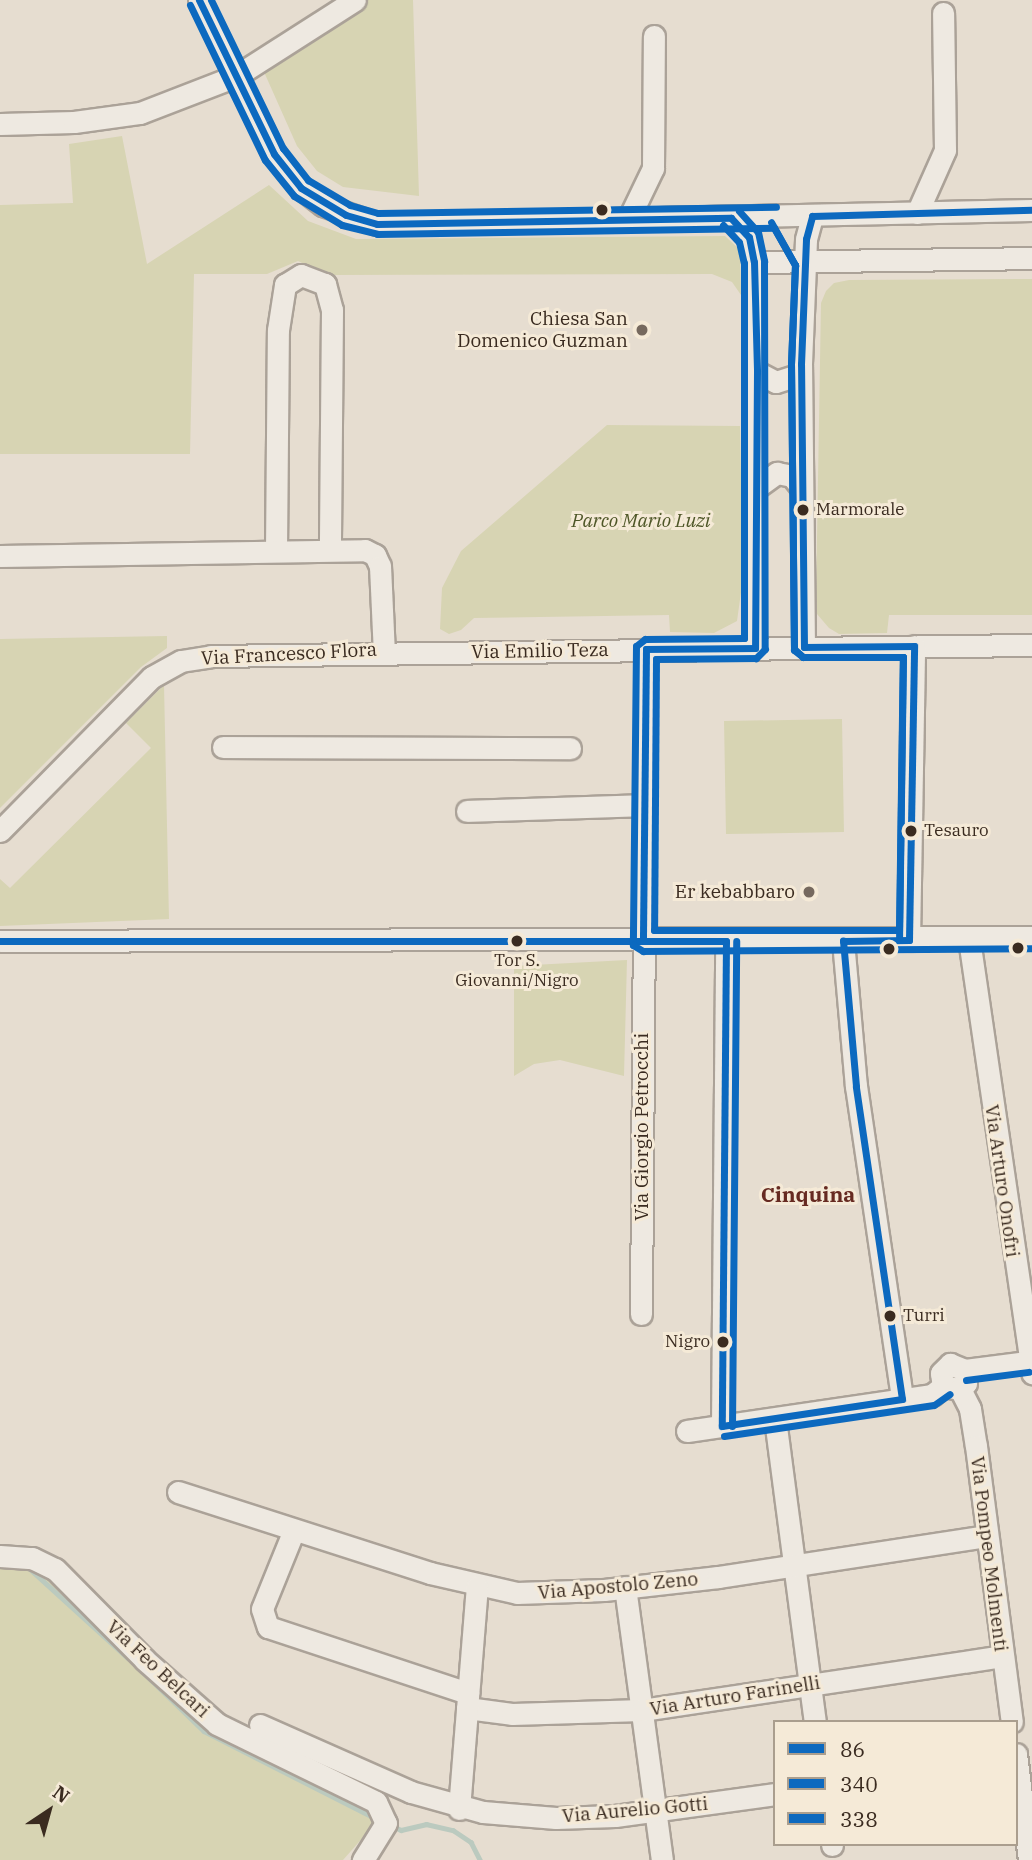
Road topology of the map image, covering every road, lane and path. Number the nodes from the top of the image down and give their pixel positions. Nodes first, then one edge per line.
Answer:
1 (199, 0) edge
2 (355, 0) edge
3 (943, 13) dead end
4 (654, 36) dead end
5 (236, 76) junction
6 (0, 124) edge
7 (1032, 210) edge
8 (917, 213) junction
9 (812, 216) junction
10 (780, 217) junction
11 (731, 218) junction
12 (628, 220) junction
13 (1032, 258) edge
14 (754, 262) junction
15 (806, 262) junction
16 (757, 372) junction
17 (801, 374) junction
18 (756, 488) junction
19 (802, 489) junction
20 (330, 550) junction
21 (276, 551) junction
22 (0, 556) edge
23 (1032, 645) edge
24 (914, 646) junction
25 (804, 647) junction
26 (755, 648) junction
27 (646, 649) junction
28 (384, 653) junction
29 (223, 747) dead end
30 (570, 747) dead end
31 (645, 805) junction
32 (467, 811) dead end
33 (0, 831) edge
34 (1032, 937) edge
35 (969, 939) junction
36 (909, 940) junction
37 (0, 941) edge
38 (643, 941) junction
39 (726, 941) junction
40 (843, 941) junction
41 (641, 1314) dead end
42 (1029, 1367) edge
43 (956, 1382) junction
44 (902, 1399) junction
45 (775, 1419) junction
46 (722, 1426) junction
47 (687, 1431) dead end
48 (178, 1492) dead end
49 (294, 1530) junction
50 (986, 1536) junction
51 (0, 1556) edge
52 (794, 1566) junction
53 (477, 1587) junction
54 (625, 1587) junction
55 (1002, 1656) junction
56 (810, 1684) junction
57 (467, 1701) junction
58 (642, 1710) junction
59 (815, 1720) edge
60 (1012, 1720) edge
61 (260, 1726) dead end
62 (1018, 1773) edge
63 (367, 1785) junction
64 (773, 1794) edge
65 (459, 1809) junction
66 (655, 1812) junction
67 (365, 1859) edge
68 (662, 1860) edge
69 (1029, 1860) edge

1 - 5 street
2 - 5 street
3 - 8 street
4 - 12 street
5 - 6 street
5 - 12 street
7 - 8 street
8 - 9 street
9 - 10 street
9 - 15 street
10 - 11 street
10 - 14 street
10 - 15 street
11 - 12 street
11 - 14 street
13 - 15 street
14 - 15 street
14 - 16 street
15 - 17 street
16 - 17 street
16 - 18 street
17 - 19 street
18 - 19 street
18 - 26 street
19 - 25 street
20 - 21 street, Via Francesco Flora
20 - 21 street
20 - 28 street, Via Francesco Flora
21 - 22 street, Via Francesco Flora
23 - 24 street, Via Emilio Teza
24 - 25 street, Via Emilio Teza
24 - 36 street
25 - 26 street, Via Emilio Teza
26 - 27 street, Via Emilio Teza
27 - 28 street, Via Emilio Teza
27 - 31 street, Via Giorgio Petrocchi
28 - 33 street, Via Francesco Flora
29 - 30 street
31 - 32 street
31 - 38 street, Via Giorgio Petrocchi
34 - 35 street
35 - 36 street
35 - 42 street, Via Arturo Onofri
36 - 40 street
37 - 38 street
38 - 39 street
38 - 41 street, Via Giorgio Petrocchi
39 - 40 street
39 - 46 street
40 - 44 street
42 - 43 street, Via Arturo Onofri
43 - 44 street, Via Arturo Onofri
43 - 50 street, Via Pompeo Molmenti
44 - 45 street, Via Arturo Onofri
45 - 46 street, Via Arturo Onofri
45 - 52 street
46 - 47 street, Via Arturo Onofri
48 - 49 street, Via Apostolo Zeno
49 - 53 street, Via Apostolo Zeno
49 - 57 street, Via Arturo Farinelli
50 - 52 street, Via Apostolo Zeno
50 - 55 street, Via Pompeo Molmenti
51 - 63 street, Via Feo Belcari
52 - 54 street, Via Apostolo Zeno
52 - 56 street
53 - 54 street, Via Apostolo Zeno
53 - 57 street
54 - 58 street
55 - 56 street, Via Arturo Farinelli
55 - 60 street, Via Pompeo Molmenti
56 - 58 street, Via Arturo Farinelli
56 - 59 street
57 - 58 street, Via Arturo Farinelli
57 - 65 street
58 - 66 street
61 - 63 street, Via Aurelio Gotti
62 - 69 street
63 - 65 street, Via Aurelio Gotti
63 - 67 street, Via Feo Belcari
64 - 66 street, Via Aurelio Gotti
65 - 66 street, Via Aurelio Gotti
66 - 68 street

